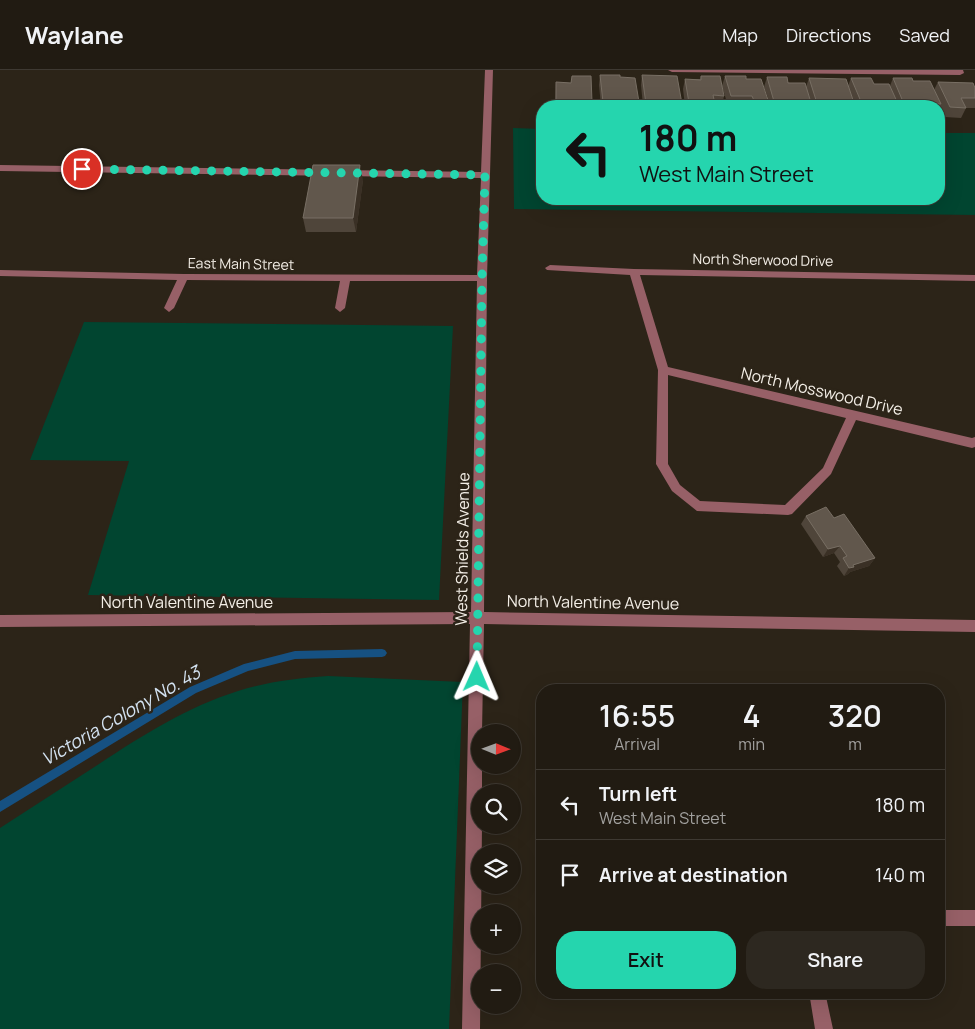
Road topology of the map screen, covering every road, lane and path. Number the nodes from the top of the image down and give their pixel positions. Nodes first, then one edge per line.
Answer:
1 (490, 70) edge
2 (672, 70) edge
3 (960, 71) edge
4 (0, 168) edge
5 (485, 175) junction
6 (550, 268) dead end
7 (634, 272) junction
8 (3, 273) edge
9 (184, 277) junction
10 (345, 278) junction
11 (482, 278) junction
12 (975, 278) edge
13 (0, 284) edge
14 (169, 308) dead end
15 (340, 308) dead end
16 (662, 370) junction
17 (852, 415) junction
18 (974, 446) edge
19 (478, 618) junction
20 (0, 621) edge
21 (975, 626) edge
22 (945, 918) edge
23 (975, 918) edge
24 (818, 999) edge
25 (471, 1029) edge
26 (824, 1029) edge

1 - 5 street, West Shields Avenue
2 - 3 street
4 - 5 street
5 - 11 street, West Shields Avenue
6 - 7 street, North Sherwood Drive
7 - 12 street, North Sherwood Drive
7 - 16 street
8 - 9 street, East Main Street
8 - 13 street
9 - 10 street, East Main Street
9 - 14 street
10 - 11 street, East Main Street
10 - 15 street
11 - 19 street, West Shields Avenue
16 - 17 street, North Mosswood Drive
16 - 17 street
17 - 18 street, North Mosswood Drive
19 - 20 street, North Valentine Avenue
19 - 21 street, North Valentine Avenue
19 - 25 street, West Shields Avenue
22 - 23 street
24 - 26 street

